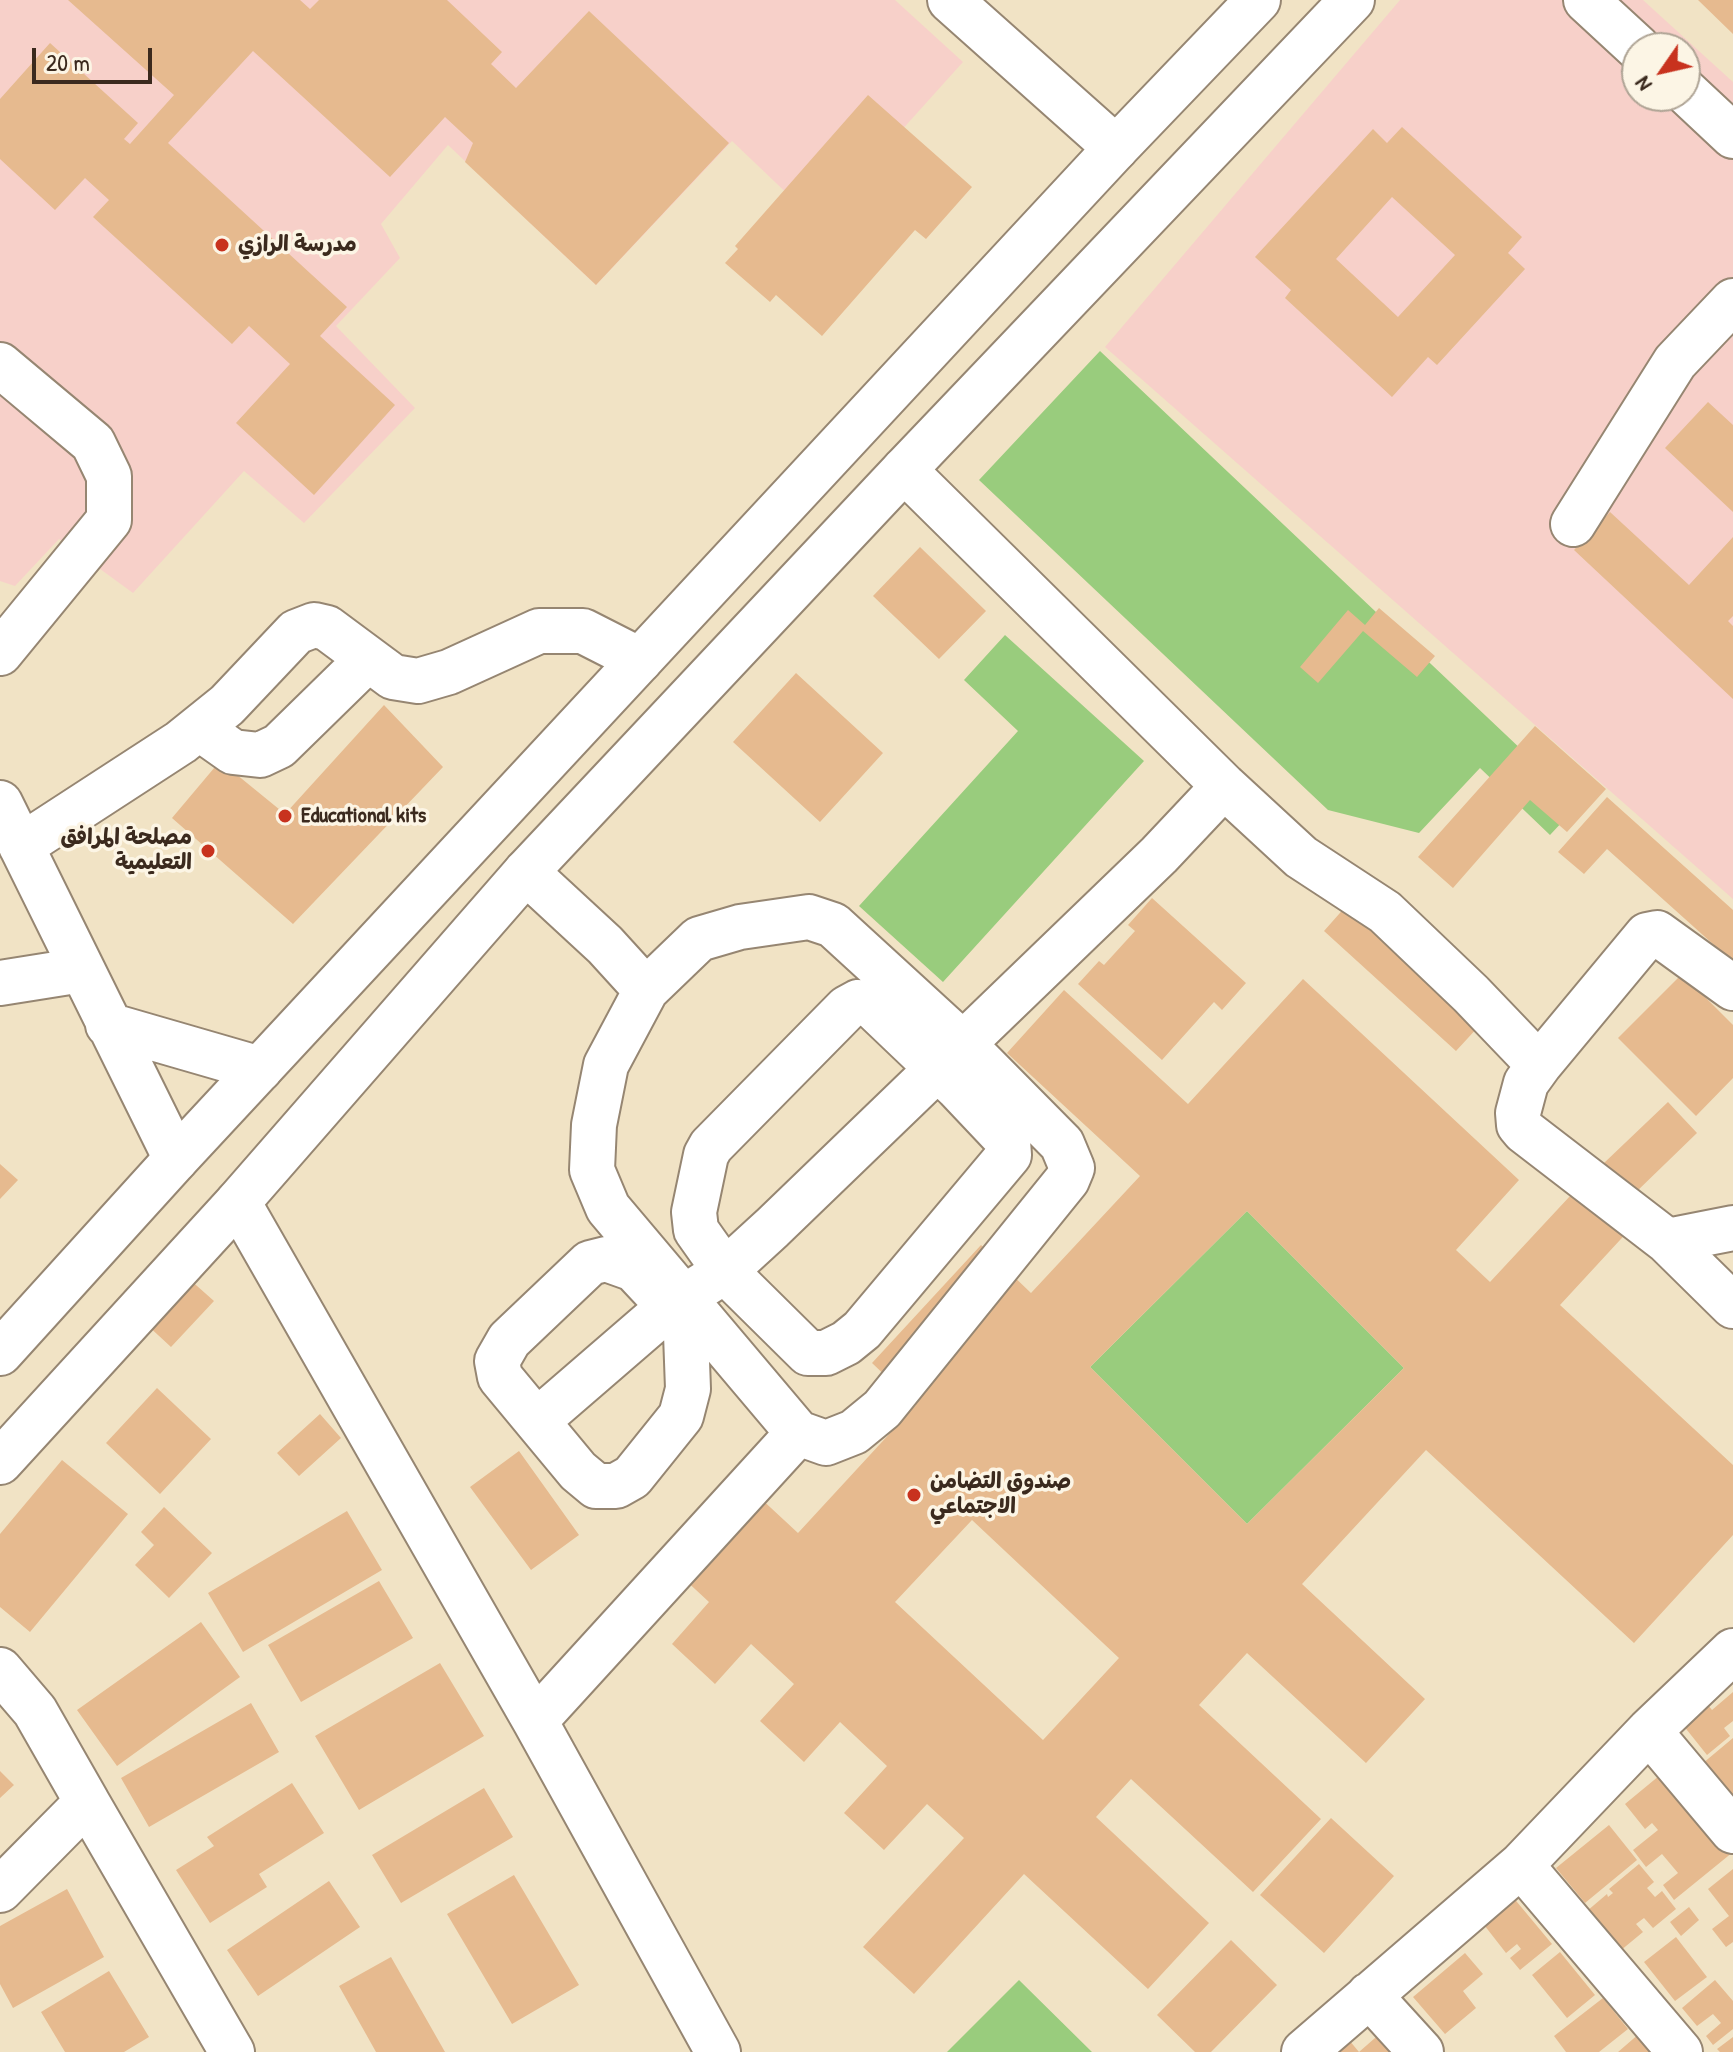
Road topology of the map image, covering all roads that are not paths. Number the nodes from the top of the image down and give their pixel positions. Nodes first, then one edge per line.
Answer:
1 (950, 0) edge
2 (1258, 0) edge
3 (1352, 0) edge
4 (1586, 0) edge
5 (1621, 32) edge
6 (1701, 106) edge
7 (1733, 136) edge
8 (1116, 148) junction
9 (1733, 301) edge
10 (0, 365) edge
11 (904, 470) junction
12 (1573, 524) dead end
13 (0, 653) edge
14 (368, 659) junction
15 (640, 660) junction
16 (199, 728) junction
17 (1224, 786) junction
18 (0, 803) edge
19 (21, 846) junction
20 (526, 872) junction
21 (82, 970) junction
22 (0, 983) edge
23 (1733, 988) edge
24 (646, 990) junction
25 (108, 1025) junction
26 (950, 1056) junction
27 (1539, 1065) junction
28 (260, 1069) junction
29 (176, 1159) junction
30 (238, 1202) junction
31 (1733, 1228) edge
32 (1667, 1241) junction
33 (725, 1271) junction
34 (676, 1302) junction
35 (1733, 1306) edge
36 (0, 1353) edge
37 (537, 1421) junction
38 (798, 1433) junction
39 (0, 1462) edge
40 (1733, 1651) edge
41 (0, 1670) edge
42 (535, 1721) junction
43 (1649, 1731) junction
44 (87, 1802) junction
45 (1733, 1831) edge
46 (1521, 1865) junction
47 (0, 1890) edge
48 (1369, 1995) junction
49 (232, 2052) edge
50 (718, 2052) edge
51 (1304, 2052) edge
52 (1421, 2052) edge
53 (1680, 2052) edge

1 - 8 main road
2 - 8 main road
3 - 11 main road
4 - 5 main road
6 - 7 main road
8 - 15 main road
9 - 12 main road
10 - 13 main road
11 - 17 main road
11 - 20 main road
14 - 15 main road
14 - 16 main road
14 - 16 main road
15 - 28 main road
16 - 19 main road
17 - 26 main road
17 - 27 main road
18 - 19 main road
19 - 21 main road
20 - 24 main road
20 - 30 main road
21 - 22 main road
21 - 25 main road
23 - 27 main road
24 - 26 main road
24 - 34 main road
25 - 28 main road
25 - 29 main road
26 - 33 main road
26 - 33 main road
26 - 33 main road
26 - 38 main road
27 - 32 main road
28 - 29 main road
29 - 36 main road
30 - 39 main road
30 - 42 main road
31 - 32 main road
32 - 35 main road
33 - 34 main road
34 - 37 main road
34 - 37 main road
34 - 37 main road
34 - 38 main road
38 - 42 main road
40 - 43 main road
41 - 44 main road
42 - 50 main road
43 - 45 main road
43 - 46 main road
44 - 47 main road
44 - 49 main road
46 - 48 main road
46 - 53 main road
48 - 51 main road
48 - 52 main road

